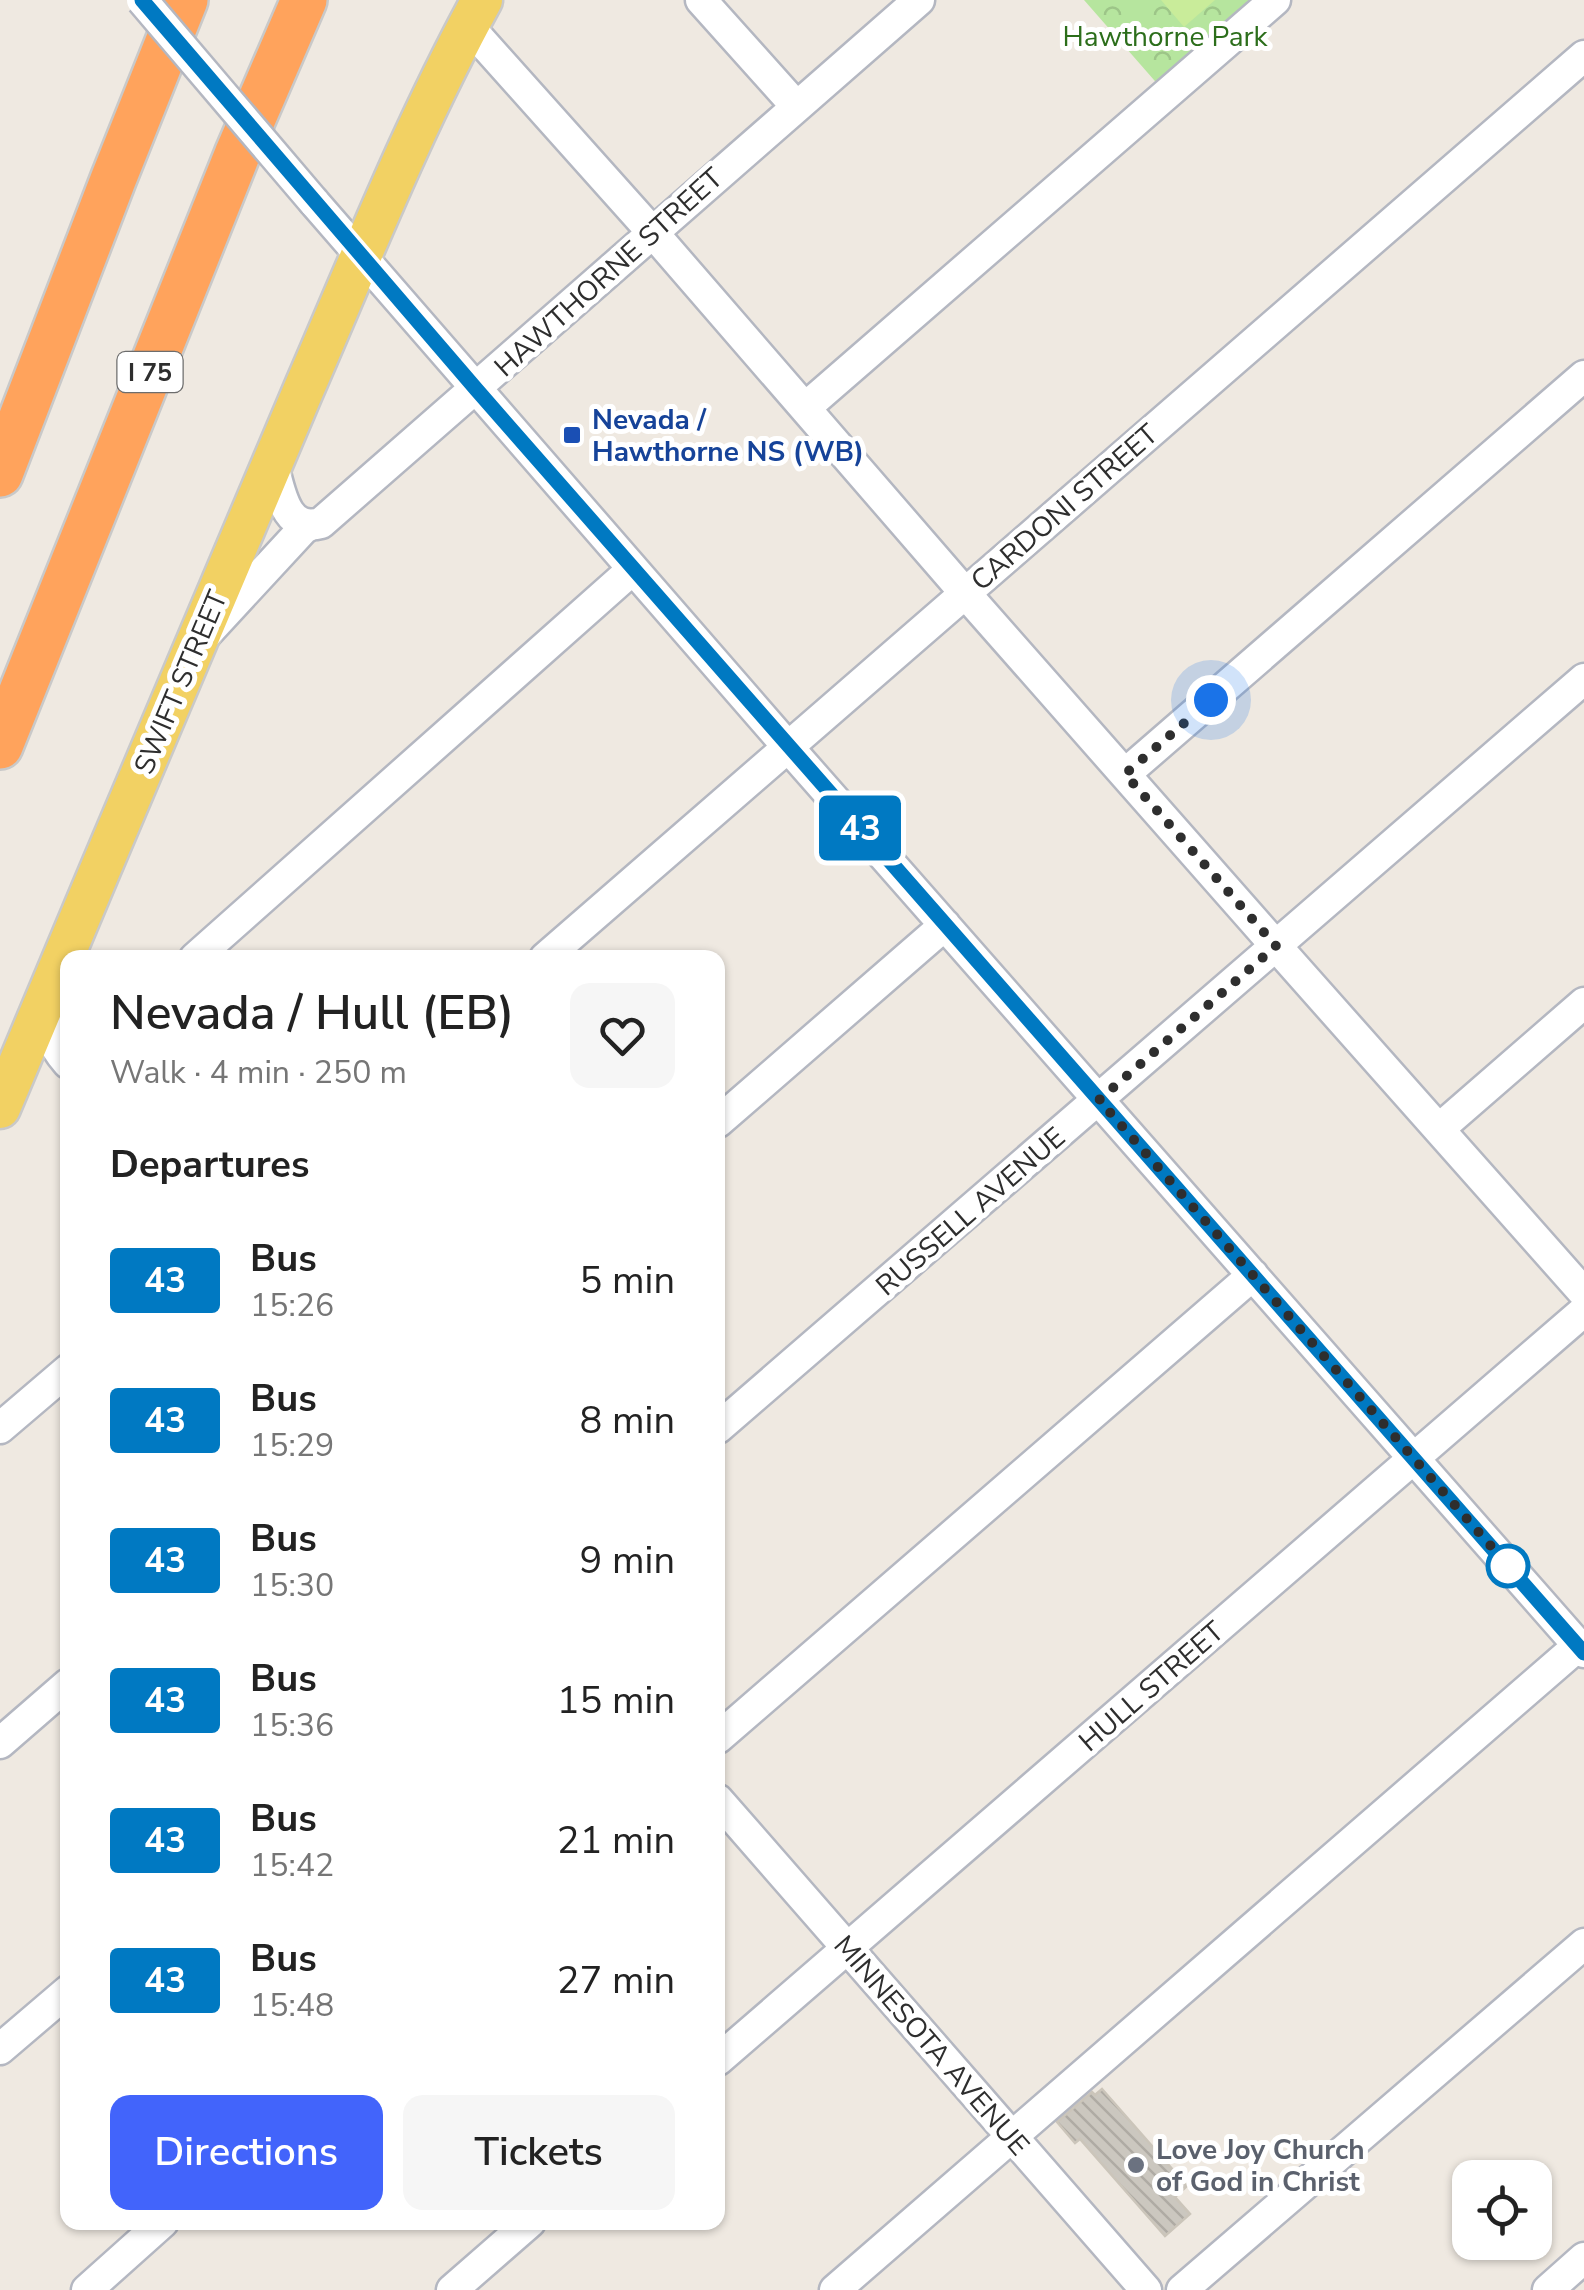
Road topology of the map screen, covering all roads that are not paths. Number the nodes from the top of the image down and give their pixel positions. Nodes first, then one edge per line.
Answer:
1 (142, 0) edge
2 (185, 0) edge
3 (304, 0) edge
4 (702, 0) edge
5 (919, 0) edge
6 (1275, 0) edge
7 (475, 13) edge
8 (1584, 56) edge
9 (796, 106) junction
10 (654, 234) junction
11 (361, 256) junction
12 (1584, 376) edge
13 (476, 389) junction
14 (805, 408) junction
15 (272, 462) junction
16 (0, 474) edge
17 (311, 525) junction
18 (633, 569) junction
19 (965, 593) junction
20 (195, 646) junction
21 (1584, 679) edge
22 (0, 746) edge
23 (788, 746) junction
24 (1125, 774) junction
25 (945, 925) junction
26 (1276, 946) junction
27 (65, 950) edge
28 (204, 950) edge
29 (553, 950) edge
30 (60, 963) edge
31 (48, 991) junction
32 (1584, 1003) edge
33 (28, 1042) junction
34 (60, 1053) edge
35 (60, 1060) edge
36 (1099, 1100) junction
37 (0, 1108) edge
38 (725, 1116) edge
39 (1439, 1130) junction
40 (1253, 1275) junction
41 (1584, 1293) edge
42 (1584, 1311) edge
43 (60, 1377) edge
44 (725, 1422) edge
45 (0, 1428) edge
46 (1414, 1458) junction
47 (1581, 1649) edge
48 (60, 1691) edge
49 (725, 1732) edge
50 (0, 1743) edge
51 (725, 1808) edge
52 (1584, 1944) edge
53 (848, 1948) junction
54 (60, 1998) edge
55 (0, 2049) edge
56 (725, 2054) edge
57 (1012, 2136) junction
58 (154, 2230) edge
59 (521, 2230) edge
60 (1584, 2258) edge
61 (86, 2290) edge
62 (452, 2290) edge
63 (835, 2290) edge
64 (1146, 2290) edge
65 (1182, 2290) edge
66 (1548, 2290) edge

1 - 11 street, bridge
2 - 16 highway
3 - 22 highway, I 75
4 - 9 street
5 - 9 street, HAWTHORNE STREET
6 - 14 street
7 - 10 street
7 - 11 main road, SWIFT STREET
8 - 19 street, CARDONI STREET
9 - 10 street, HAWTHORNE STREET
10 - 13 street, HAWTHORNE STREET
10 - 14 street
11 - 13 street
11 - 15 main road, SWIFT STREET
12 - 24 street
13 - 17 street, HAWTHORNE STREET
13 - 18 street
14 - 19 street
15 - 17 street
15 - 20 main road, SWIFT STREET
17 - 20 street, HAWTHORNE STREET
18 - 23 street
18 - 28 street
19 - 23 street, CARDONI STREET
19 - 24 street
20 - 27 main road, SWIFT STREET
21 - 26 street, RUSSELL AVENUE
23 - 25 street
23 - 29 street, CARDONI STREET
24 - 26 street
25 - 36 street
25 - 38 street
26 - 36 street, RUSSELL AVENUE
26 - 39 street
30 - 31 main road, SWIFT STREET
31 - 33 main road, SWIFT STREET
31 - 34 street
32 - 39 street
33 - 35 street
33 - 37 main road, SWIFT STREET
36 - 40 street
36 - 44 street, RUSSELL AVENUE
39 - 41 street
40 - 46 street
40 - 49 street
42 - 46 street, HULL STREET
43 - 45 street
46 - 47 street
46 - 53 street, HULL STREET
47 - 57 street
48 - 50 street
51 - 53 street, MINNESOTA AVENUE
52 - 65 street
53 - 56 street, HULL STREET
53 - 57 street, MINNESOTA AVENUE
54 - 55 street
57 - 63 street
57 - 64 street, MINNESOTA AVENUE
58 - 61 street
59 - 62 street
60 - 66 street

